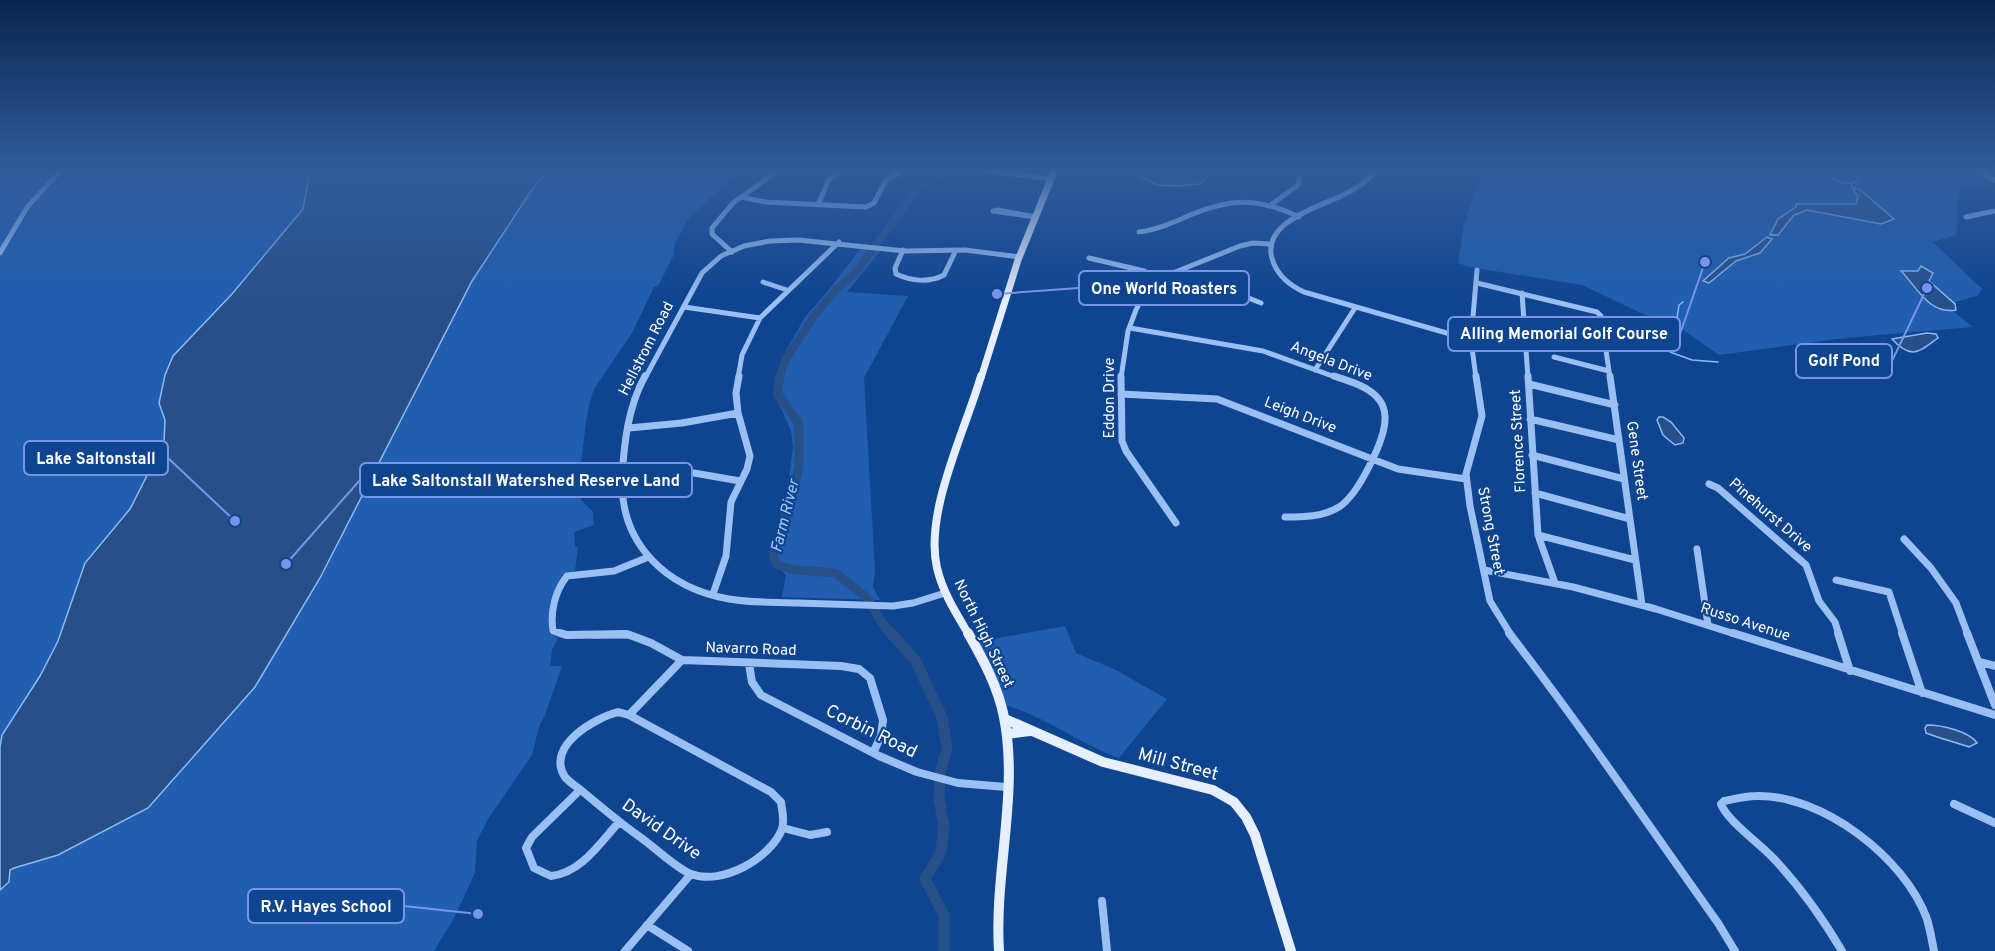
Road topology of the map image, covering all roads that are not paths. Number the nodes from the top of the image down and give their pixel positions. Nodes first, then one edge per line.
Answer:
1 (24, 213) edge
2 (722, 213) edge
3 (1002, 213) edge
4 (1019, 213) edge
5 (1196, 213) edge
6 (1291, 213) edge
7 (1306, 213) edge
8 (1983, 213) edge
9 (1035, 216) junction
10 (1299, 217) junction
11 (1966, 217) dead end
12 (1139, 232) dead end
13 (839, 242) junction
14 (1270, 244) junction
15 (903, 250) junction
16 (956, 250) junction
17 (732, 252) junction
18 (0, 253) edge
19 (1020, 257) junction
20 (1089, 258) dead end
21 (1181, 270) junction
22 (1477, 270) dead end
23 (1158, 279) junction
24 (763, 282) dead end
25 (1477, 283) junction
26 (787, 290) junction
27 (1522, 293) junction
28 (1261, 303) dead end
29 (684, 307) junction
30 (1355, 308) junction
31 (760, 318) junction
32 (1130, 328) junction
33 (1562, 331) dead end
34 (1471, 340) junction
35 (1605, 340) junction
36 (1554, 357) dead end
37 (1315, 370) junction
38 (1609, 371) junction
39 (1529, 384) junction
40 (1121, 394) junction
41 (1615, 405) junction
42 (738, 413) junction
43 (1530, 419) junction
44 (629, 428) junction
45 (1619, 440) junction
46 (1532, 455) junction
47 (1371, 458) junction
48 (694, 473) dead end
49 (1466, 479) junction
50 (1624, 479) junction
51 (740, 481) junction
52 (1709, 483) dead end
53 (1535, 493) junction
54 (1285, 517) dead end
55 (1630, 519) junction
56 (1176, 523) dead end
57 (1538, 535) junction
58 (1904, 539) dead end
59 (1697, 549) dead end
60 (646, 558) junction
61 (1635, 560) junction
62 (1484, 570) junction
63 (1836, 580) dead end
64 (1555, 583) junction
65 (945, 593) junction
66 (713, 594) junction
67 (1642, 605) junction
68 (1708, 625) junction
69 (682, 660) junction
70 (1980, 662) junction
71 (749, 664) junction
72 (1995, 666) edge
73 (1850, 670) junction
74 (1922, 693) junction
75 (1995, 705) edge
76 (629, 715) junction
77 (1995, 715) edge
78 (1005, 718) junction
79 (1030, 731) junction
80 (1007, 734) junction
81 (873, 753) junction
82 (1006, 787) junction
83 (580, 790) junction
84 (1954, 804) dead end
85 (619, 822) junction
86 (1995, 823) edge
87 (783, 828) junction
88 (827, 832) dead end
89 (691, 874) junction
90 (1102, 901) dead end
91 (646, 925) junction
92 (625, 951) edge
93 (688, 951) edge
94 (999, 951) edge
95 (1107, 951) edge
96 (1289, 951) edge
97 (1735, 951) edge
98 (1842, 951) edge
99 (1934, 951) edge

1 - 18 street
2 - 17 street
3 - 9 street
4 - 9 street
5 - 12 street
6 - 10 street
7 - 10 street
8 - 11 street
9 - 19 main road, North High Street
10 - 14 street
13 - 15 street, Hellstrom Road
13 - 17 street, Hellstrom Road
13 - 26 street
14 - 21 street, Eddon Drive
14 - 30 street
15 - 16 street, Hellstrom Road
15 - 16 street
16 - 19 street, Hellstrom Road
17 - 29 street, Hellstrom Road
19 - 65 main road, North High Street
20 - 23 street
21 - 23 street, Eddon Drive
21 - 28 street
22 - 25 street, Strong Street
23 - 32 street, Eddon Drive
24 - 26 street
25 - 27 street
25 - 34 street, Strong Street
26 - 31 street
27 - 35 street, Gene Street
27 - 39 street, Florence Street
29 - 31 street
29 - 44 street, Hellstrom Road
30 - 34 street
30 - 37 street
31 - 42 street
32 - 37 street, Angela Drive
32 - 40 street, Eddon Drive
33 - 35 street
34 - 49 street, Strong Street
35 - 38 street, Gene Street
36 - 38 street
37 - 47 street, Angela Drive
38 - 41 street, Gene Street
39 - 41 street
39 - 43 street, Florence Street
40 - 47 street, Leigh Drive
40 - 56 street, Eddon Drive
41 - 45 street, Gene Street
42 - 44 street
42 - 51 street
43 - 45 street
43 - 46 street, Florence Street
44 - 60 street, Hellstrom Road
45 - 50 street, Gene Street
46 - 50 street
46 - 53 street, Florence Street
47 - 49 street, Leigh Drive
47 - 54 street, Angela Drive
48 - 51 street
49 - 62 street, Strong Street
50 - 55 street, Gene Street
51 - 66 street
52 - 73 street, Pinehurst Drive
53 - 55 street
53 - 57 street, Florence Street
55 - 61 street, Gene Street
57 - 61 street
57 - 64 street, Florence Street
58 - 70 street
59 - 68 street
60 - 66 street, Hellstrom Road
60 - 69 street, Navarro Road
61 - 67 street, Gene Street
62 - 64 street, Russo Avenue
62 - 97 street, Strong Street
63 - 74 street
64 - 67 street, Russo Avenue
65 - 66 street, Hellstrom Road
65 - 78 main road, North High Street
67 - 68 street, Russo Avenue
68 - 73 street, Russo Avenue
69 - 71 street, Navarro Road
69 - 76 street
70 - 72 street
70 - 75 street
71 - 81 street, Corbin Road
71 - 81 street, Navarro Road
73 - 74 street, Russo Avenue
74 - 77 street, Russo Avenue
76 - 83 street, David Drive
76 - 87 street
78 - 79 main road, Mill Street
78 - 80 main road, North High Street
79 - 80 main road, Mill Street
79 - 96 main road, Mill Street
80 - 82 main road, North High Street
81 - 82 street, Corbin Road
82 - 94 main road, North High Street
83 - 85 street, David Drive
83 - 85 street
84 - 86 street
85 - 89 street, David Drive
87 - 88 street
87 - 89 street, David Drive
89 - 91 street
90 - 95 street
91 - 92 street
91 - 93 street
98 - 99 street

